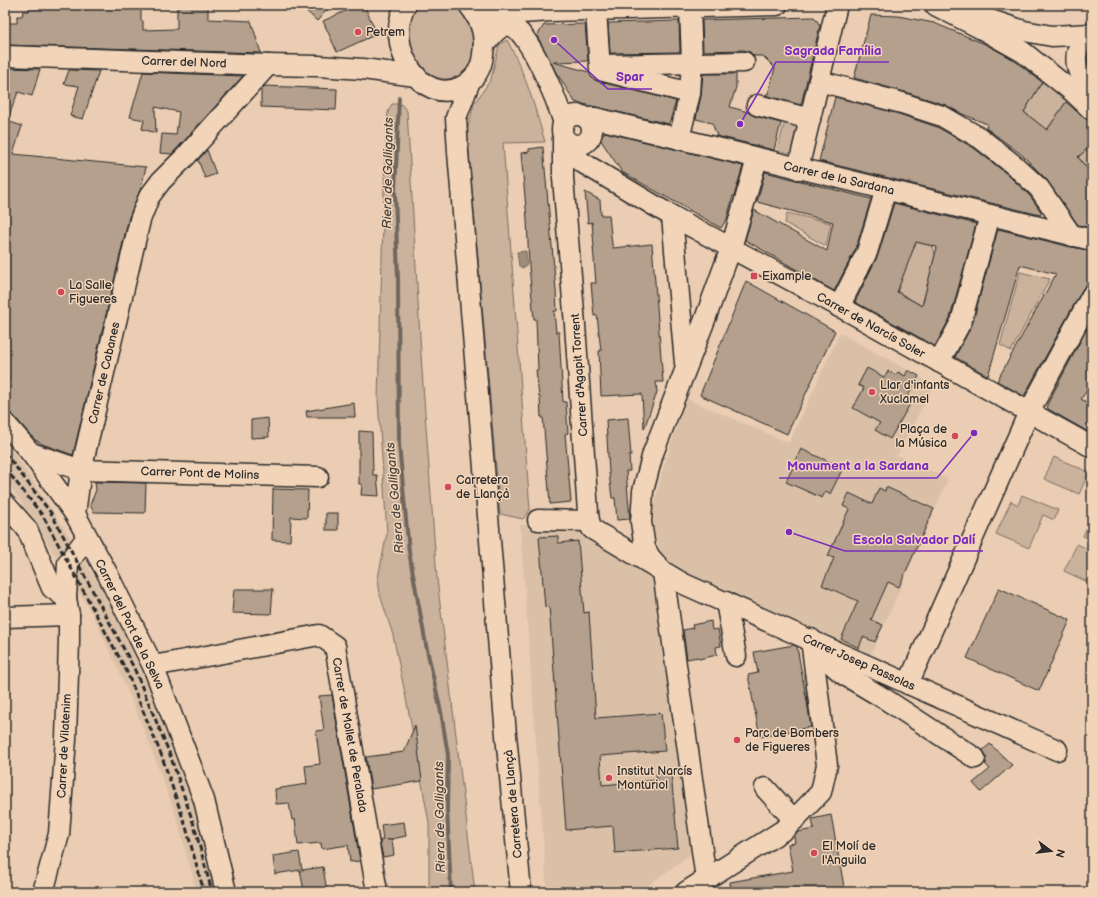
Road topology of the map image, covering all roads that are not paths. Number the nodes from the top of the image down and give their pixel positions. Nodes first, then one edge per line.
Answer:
1 (777, 5) edge
2 (837, 5) edge
3 (935, 5) edge
4 (939, 5) edge
5 (646, 6) edge
6 (690, 7) junction
7 (399, 10) edge
8 (473, 10) edge
9 (596, 10) junction
10 (545, 11) junction
11 (1024, 31) junction
12 (1092, 34) edge
13 (525, 40) junction
14 (399, 45) junction
15 (484, 45) junction
16 (5, 56) edge
17 (692, 62) junction
18 (744, 62) dead end
19 (1077, 64) junction
20 (600, 65) junction
21 (273, 66) junction
22 (363, 68) junction
23 (419, 79) junction
24 (470, 81) junction
25 (819, 81) junction
26 (1092, 86) edge
27 (690, 93) junction
28 (756, 105) dead end
29 (1092, 110) edge
30 (456, 118) junction
31 (586, 118) junction
32 (810, 119) junction
33 (565, 135) junction
34 (679, 139) junction
35 (588, 141) junction
36 (757, 159) junction
37 (798, 169) junction
38 (610, 178) junction
39 (886, 189) junction
40 (1052, 206) junction
41 (990, 215) junction
42 (672, 216) junction
43 (1039, 228) junction
44 (1072, 236) junction
45 (1092, 240) edge
46 (731, 248) junction
47 (1092, 294) edge
48 (839, 307) junction
49 (939, 362) junction
50 (686, 368) junction
51 (1029, 412) junction
52 (5, 423) edge
53 (1092, 447) edge
54 (31, 453) junction
55 (81, 470) junction
56 (318, 476) dead end
57 (5, 504) edge
58 (75, 514) junction
59 (538, 520) dead end
60 (589, 521) junction
61 (87, 537) junction
62 (643, 537) junction
63 (620, 546) junction
64 (663, 572) junction
65 (684, 584) junction
66 (666, 596) junction
67 (726, 602) junction
68 (68, 607) junction
69 (5, 617) edge
70 (811, 643) junction
71 (736, 656) dead end
72 (153, 666) junction
73 (908, 684) junction
74 (1057, 750) dead end
75 (976, 758) dead end
76 (765, 788) dead end
77 (794, 820) junction
78 (706, 878) junction
79 (43, 892) edge
80 (226, 892) edge
81 (377, 892) edge
82 (521, 892) edge
83 (686, 892) edge

1 - 6 street
2 - 25 street
3 - 29 street
4 - 11 street
5 - 6 street
5 - 9 street
6 - 17 street
7 - 14 street
8 - 10 street
8 - 15 street, Carretera de Llançà
9 - 10 street
9 - 20 street
10 - 13 street
11 - 12 street
11 - 19 street
12 - 19 street
13 - 15 street, Carrer de Narcís Soler
13 - 33 street, Carrer de Narcís Soler
14 - 22 street, Carrer del Nord
14 - 23 street
15 - 24 street, Carretera de Llançà
16 - 21 street, Carrer del Nord
17 - 18 street
17 - 20 street
17 - 27 street
19 - 26 street
20 - 27 street
21 - 22 street, Carrer del Nord
21 - 55 street, Carrer de Cabanes
22 - 23 street, Carrer del Nord
23 - 24 street, Carrer del Nord
23 - 30 street
24 - 30 street, Carretera de Llançà
25 - 32 street
25 - 40 street
27 - 34 street
28 - 32 street
30 - 82 street, Carretera de Llançà
31 - 33 street
31 - 34 street, Carrer de la Sardana
31 - 35 street
32 - 37 street
33 - 35 street
33 - 38 street, Carrer de Narcís Soler
33 - 60 street, Carrer d'Agapit Torrent
34 - 36 street, Carrer de la Sardana
35 - 38 street, Carrer de Narcís Soler
36 - 37 street, Carrer de la Sardana
36 - 46 street
37 - 39 street, Carrer de la Sardana
38 - 42 street, Carrer de Narcís Soler
39 - 41 street, Carrer de la Sardana
39 - 48 street
40 - 43 street
40 - 44 street
41 - 43 street, Carrer de la Sardana
41 - 49 street
42 - 46 street, Carrer de Narcís Soler
42 - 50 street
43 - 44 street, Carrer de la Sardana
44 - 45 street, Carrer de la Sardana
46 - 48 street, Carrer de Narcís Soler
46 - 50 street
47 - 51 street
48 - 49 street, Carrer de Narcís Soler
49 - 51 street, Carrer de Narcís Soler
50 - 62 street
51 - 53 street, Carrer de Narcís Soler
51 - 73 street
52 - 54 street, Carrer del Port de la Selva
54 - 55 street, Carrer Pont de Molins
54 - 58 street, Carrer del Port de la Selva
55 - 56 street, Carrer Pont de Molins
55 - 58 street, Carrer de Cabanes
57 - 68 street
58 - 61 street, Carrer del Port de la Selva
59 - 60 street
60 - 63 street
61 - 68 street, Carrer de Vilatenim
61 - 72 street, Carrer del Port de la Selva
62 - 63 street
62 - 64 street
63 - 64 street
64 - 65 street, Carrer Josep Passolas
64 - 66 street
65 - 66 street
65 - 67 street, Carrer Josep Passolas
66 - 78 street
67 - 70 street, Carrer Josep Passolas
67 - 71 street
68 - 69 street
68 - 79 street, Carrer de Vilatenim
70 - 73 street, Carrer Josep Passolas
70 - 75 street
70 - 77 street
72 - 80 street, Carrer del Port de la Selva
72 - 81 street, Carrer de Mollet de Peralada
73 - 74 street, Carrer Josep Passolas
76 - 77 street
77 - 78 street
78 - 83 street

